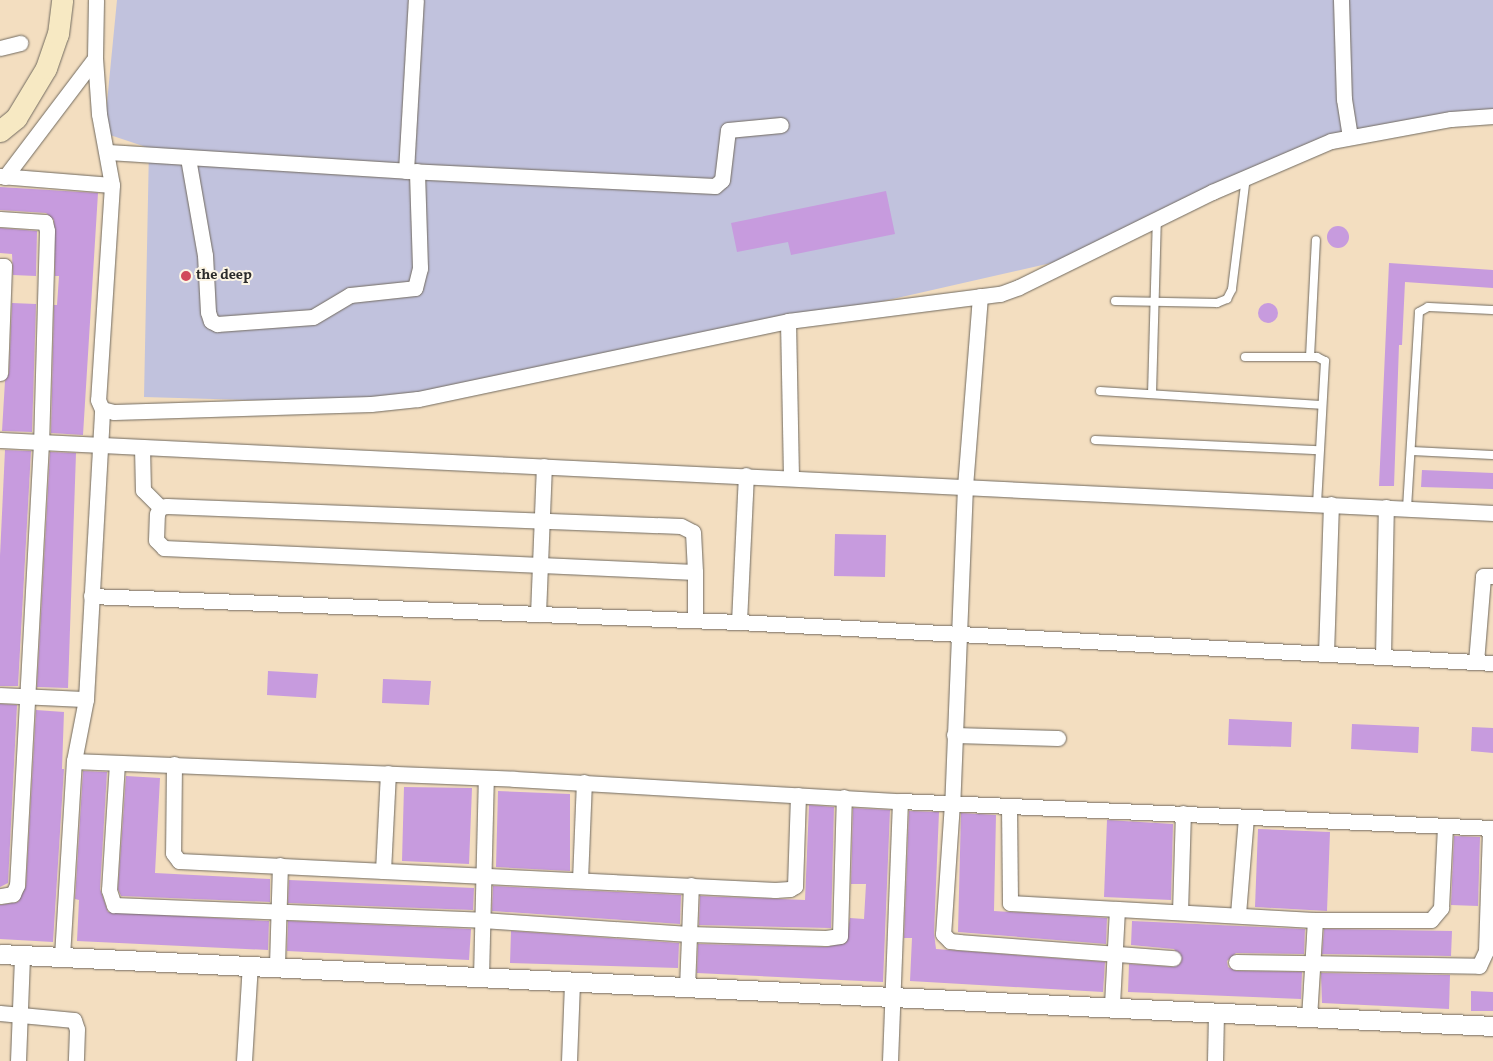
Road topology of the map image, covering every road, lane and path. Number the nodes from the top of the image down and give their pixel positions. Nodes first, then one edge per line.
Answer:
1 (62, 0) edge
2 (96, 0) edge
3 (416, 0) edge
4 (1341, 0) edge
5 (20, 43) dead end
6 (0, 48) edge
7 (95, 58) junction
8 (1493, 116) edge
9 (781, 125) dead end
10 (0, 131) edge
11 (1350, 136) junction
12 (108, 152) junction
13 (188, 158) junction
14 (412, 171) junction
15 (3, 177) edge
16 (1246, 177) junction
17 (112, 184) junction
18 (1157, 217) junction
19 (0, 219) edge
20 (1316, 240) dead end
21 (0, 266) edge
22 (980, 296) junction
23 (1115, 301) dead end
24 (1155, 302) junction
25 (1493, 310) edge
26 (788, 321) junction
27 (1245, 357) dead end
28 (1310, 357) junction
29 (0, 372) edge
30 (1100, 391) dead end
31 (1152, 394) junction
32 (1321, 405) junction
33 (102, 409) junction
34 (0, 440) edge
35 (1094, 440) dead end
36 (40, 443) junction
37 (98, 446) junction
38 (142, 448) junction
39 (1319, 450) junction
40 (1411, 450) junction
41 (1493, 455) edge
42 (544, 466) junction
43 (746, 475) junction
44 (791, 477) junction
45 (965, 486) junction
46 (1324, 504) junction
47 (160, 507) junction
48 (1386, 507) junction
49 (1407, 508) junction
50 (1493, 512) edge
51 (542, 518) junction
52 (539, 566) junction
53 (695, 572) junction
54 (1493, 576) edge
55 (91, 596) junction
56 (538, 614) junction
57 (695, 620) junction
58 (739, 622) junction
59 (958, 634) junction
60 (1326, 654) junction
61 (1383, 657) junction
62 (1476, 662) junction
63 (1493, 663) edge
64 (0, 695) edge
65 (27, 696) junction
66 (86, 699) junction
67 (954, 735) junction
68 (1058, 738) dead end
69 (74, 761) junction
70 (117, 763) junction
71 (174, 764) junction
72 (388, 773) junction
73 (486, 778) junction
74 (584, 782) junction
75 (798, 795) junction
76 (844, 797) junction
77 (900, 801) junction
78 (952, 804) junction
79 (1009, 806) junction
80 (1183, 814) junction
81 (1246, 816) junction
82 (1445, 826) junction
83 (1491, 828) edge
84 (280, 865) junction
85 (383, 871) junction
86 (484, 876) junction
87 (580, 880) junction
88 (691, 885) junction
89 (0, 896) edge
90 (1117, 909) junction
91 (279, 911) junction
92 (1180, 912) junction
93 (1238, 914) junction
94 (482, 920) junction
95 (1315, 920) junction
96 (689, 934) junction
97 (0, 954) edge
98 (1116, 954) junction
99 (22, 956) junction
100 (62, 956) junction
101 (1172, 958) dead end
102 (1236, 962) dead end
103 (250, 964) junction
104 (1312, 965) junction
105 (277, 966) junction
106 (481, 977) junction
107 (572, 982) junction
108 (687, 988) junction
109 (893, 998) junction
110 (1112, 1006) junction
111 (0, 1013) edge
112 (1216, 1015) junction
113 (20, 1017) junction
114 (1309, 1018) junction
115 (1493, 1026) edge
116 (18, 1061) edge
117 (76, 1061) edge
118 (244, 1061) edge
119 (569, 1061) edge
120 (890, 1061) edge
121 (1215, 1061) edge

1 - 10 main road
2 - 7 street
3 - 14 street
4 - 11 street
5 - 6 street
7 - 12 street
7 - 15 street
8 - 11 street
9 - 14 street
11 - 16 street
12 - 13 street
12 - 17 street
13 - 14 street
13 - 14 street
15 - 17 street
16 - 18 street
16 - 24 lane
17 - 33 street
18 - 22 street
18 - 24 lane
19 - 36 street
20 - 28 lane
21 - 29 street
22 - 26 street
22 - 45 street
23 - 24 lane
24 - 31 lane
25 - 40 lane
26 - 33 street
26 - 44 street
27 - 28 lane
28 - 32 lane
30 - 31 lane
31 - 32 lane
32 - 39 lane
33 - 37 street
34 - 36 street
35 - 39 lane
36 - 37 street
36 - 65 street
37 - 38 street
37 - 55 street
38 - 42 street
38 - 47 street
39 - 46 lane
40 - 41 lane
40 - 49 lane
42 - 43 street
42 - 51 street
43 - 44 street
43 - 58 street
44 - 45 street
45 - 46 street
45 - 59 street
46 - 48 street
46 - 60 street
47 - 51 street
47 - 52 street
48 - 49 street
48 - 61 street
49 - 50 street
51 - 52 street
51 - 53 street
52 - 53 street
52 - 56 street
53 - 57 street
54 - 62 street
55 - 56 street
55 - 66 street
56 - 57 street
57 - 58 street
58 - 59 street
59 - 60 street
59 - 67 street
60 - 61 street
61 - 62 street
62 - 63 street
64 - 65 street
65 - 66 street
65 - 89 street
66 - 69 street
67 - 68 street
67 - 78 street
69 - 70 street
69 - 100 street
70 - 71 street
70 - 91 street
71 - 72 street
71 - 84 street
72 - 73 street
72 - 85 street
73 - 74 street
73 - 86 street
74 - 75 street
74 - 87 street
75 - 76 street
75 - 88 street
76 - 77 street
76 - 96 street
77 - 78 street
77 - 109 street
78 - 79 street
78 - 98 street
79 - 80 street
79 - 90 street
80 - 81 street
80 - 92 street
81 - 82 street
81 - 93 street
82 - 83 street
82 - 95 street
83 - 104 street
84 - 85 street
84 - 91 street
85 - 86 street
86 - 87 street
86 - 94 street
87 - 88 street
88 - 96 street
90 - 92 street
90 - 98 street
91 - 94 street
91 - 105 street
92 - 93 street
93 - 95 street
94 - 96 street
94 - 106 street
95 - 104 street
96 - 108 street
97 - 99 street
98 - 101 street
98 - 110 street
99 - 100 street
99 - 113 street
100 - 103 street
102 - 104 street
103 - 105 street
103 - 118 street
104 - 114 street
105 - 106 street
106 - 107 street
107 - 108 street
107 - 119 street
108 - 109 street
109 - 110 street
109 - 120 street
110 - 112 street
111 - 113 street
112 - 114 street
112 - 121 street
113 - 116 street
113 - 117 street
114 - 115 street

